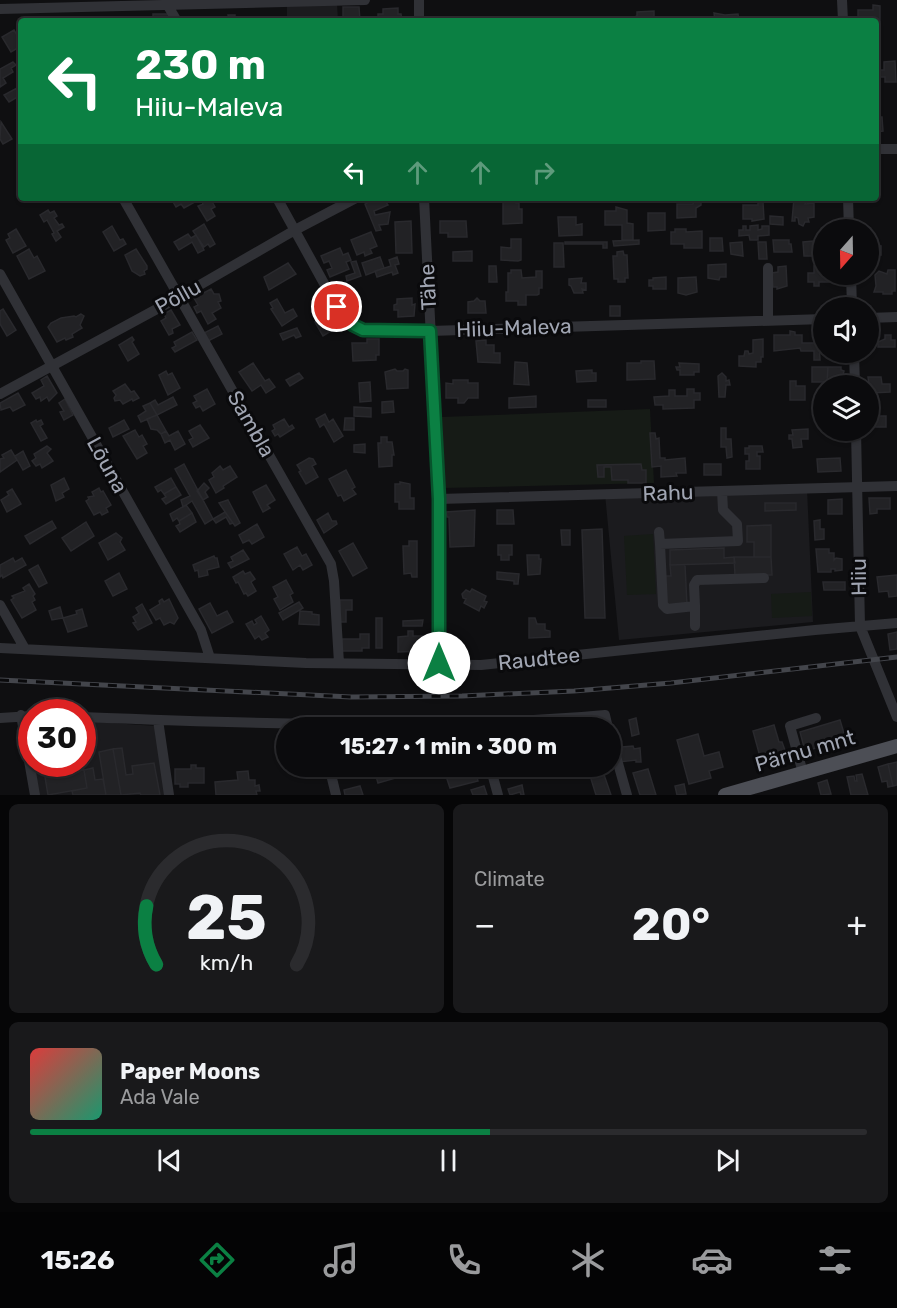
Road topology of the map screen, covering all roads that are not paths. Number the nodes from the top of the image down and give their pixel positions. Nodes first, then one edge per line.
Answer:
1 (365, 0) edge
2 (419, 0) edge
3 (842, 0) edge
4 (168, 6) junction
5 (0, 9) edge
6 (16, 9) junction
7 (20, 18) edge
8 (175, 18) edge
9 (419, 18) edge
10 (843, 18) edge
11 (879, 149) edge
12 (897, 149) edge
13 (125, 201) edge
14 (279, 201) edge
15 (350, 201) edge
16 (424, 201) edge
17 (848, 201) edge
18 (849, 219) edge
19 (296, 230) junction
20 (768, 268) dead end
21 (0, 274) edge
22 (179, 297) junction
23 (897, 317) edge
24 (879, 318) edge
25 (813, 319) edge
26 (768, 320) junction
27 (430, 331) junction
28 (51, 365) junction
29 (0, 394) edge
30 (856, 441) edge
31 (897, 486) edge
32 (857, 487) junction
33 (722, 491) junction
34 (439, 499) junction
35 (659, 532) dead end
36 (660, 544) junction
37 (764, 578) dead end
38 (0, 605) edge
39 (695, 606) junction
40 (897, 623) edge
41 (695, 626) dead end
42 (860, 626) junction
43 (0, 648) edge
44 (26, 649) junction
45 (210, 658) junction
46 (339, 663) junction
47 (439, 663) junction
48 (18, 717) edge
49 (582, 717) edge
50 (605, 717) edge
51 (897, 717) edge
52 (0, 718) edge
53 (96, 718) edge
54 (816, 718) dead end
55 (158, 720) junction
56 (276, 724) edge
57 (897, 746) edge
58 (803, 773) junction
59 (621, 774) edge
60 (33, 777) edge
61 (332, 777) edge
62 (493, 777) edge
63 (35, 795) edge
64 (169, 795) edge
65 (336, 795) edge
66 (498, 795) edge
67 (627, 795) edge
68 (725, 795) edge

1 - 4 street
2 - 9 street
3 - 10 street
4 - 6 street
4 - 8 street
5 - 6 street
6 - 7 street
11 - 12 street
13 - 22 street, Sambla
14 - 19 street, Hiiu-Maleva
15 - 19 street, Põllu
16 - 27 street, Tähe
17 - 18 street
19 - 22 street, Põllu
19 - 27 street, Hiiu-Maleva
20 - 26 street
21 - 28 street, Lõuna
22 - 28 street, Põllu
22 - 46 street, Sambla
23 - 24 street
25 - 26 street, Hiiu-Maleva
26 - 27 street, Hiiu-Maleva
27 - 34 street, Tähe
28 - 29 street, Põllu
28 - 45 street, Lõuna
30 - 32 street, Hiiu
31 - 32 street, Rahu
32 - 33 street, Rahu
32 - 42 street, Hiiu
33 - 34 street, Rahu
33 - 36 street
34 - 47 street, Tähe
35 - 36 street
36 - 39 street
37 - 39 street
38 - 44 street
39 - 41 street
40 - 42 street, Raudtee
42 - 47 street, Raudtee
42 - 51 street, Hiiu
43 - 44 street, Raudtee
44 - 45 street, Raudtee
45 - 46 street, Raudtee
46 - 47 street, Raudtee
48 - 52 street
49 - 50 street
53 - 55 street
54 - 58 street
55 - 56 street
55 - 64 street
57 - 58 main road, Pärnu mnt
58 - 68 main road, Pärnu mnt
59 - 67 street
60 - 63 street
61 - 65 street
62 - 66 street

